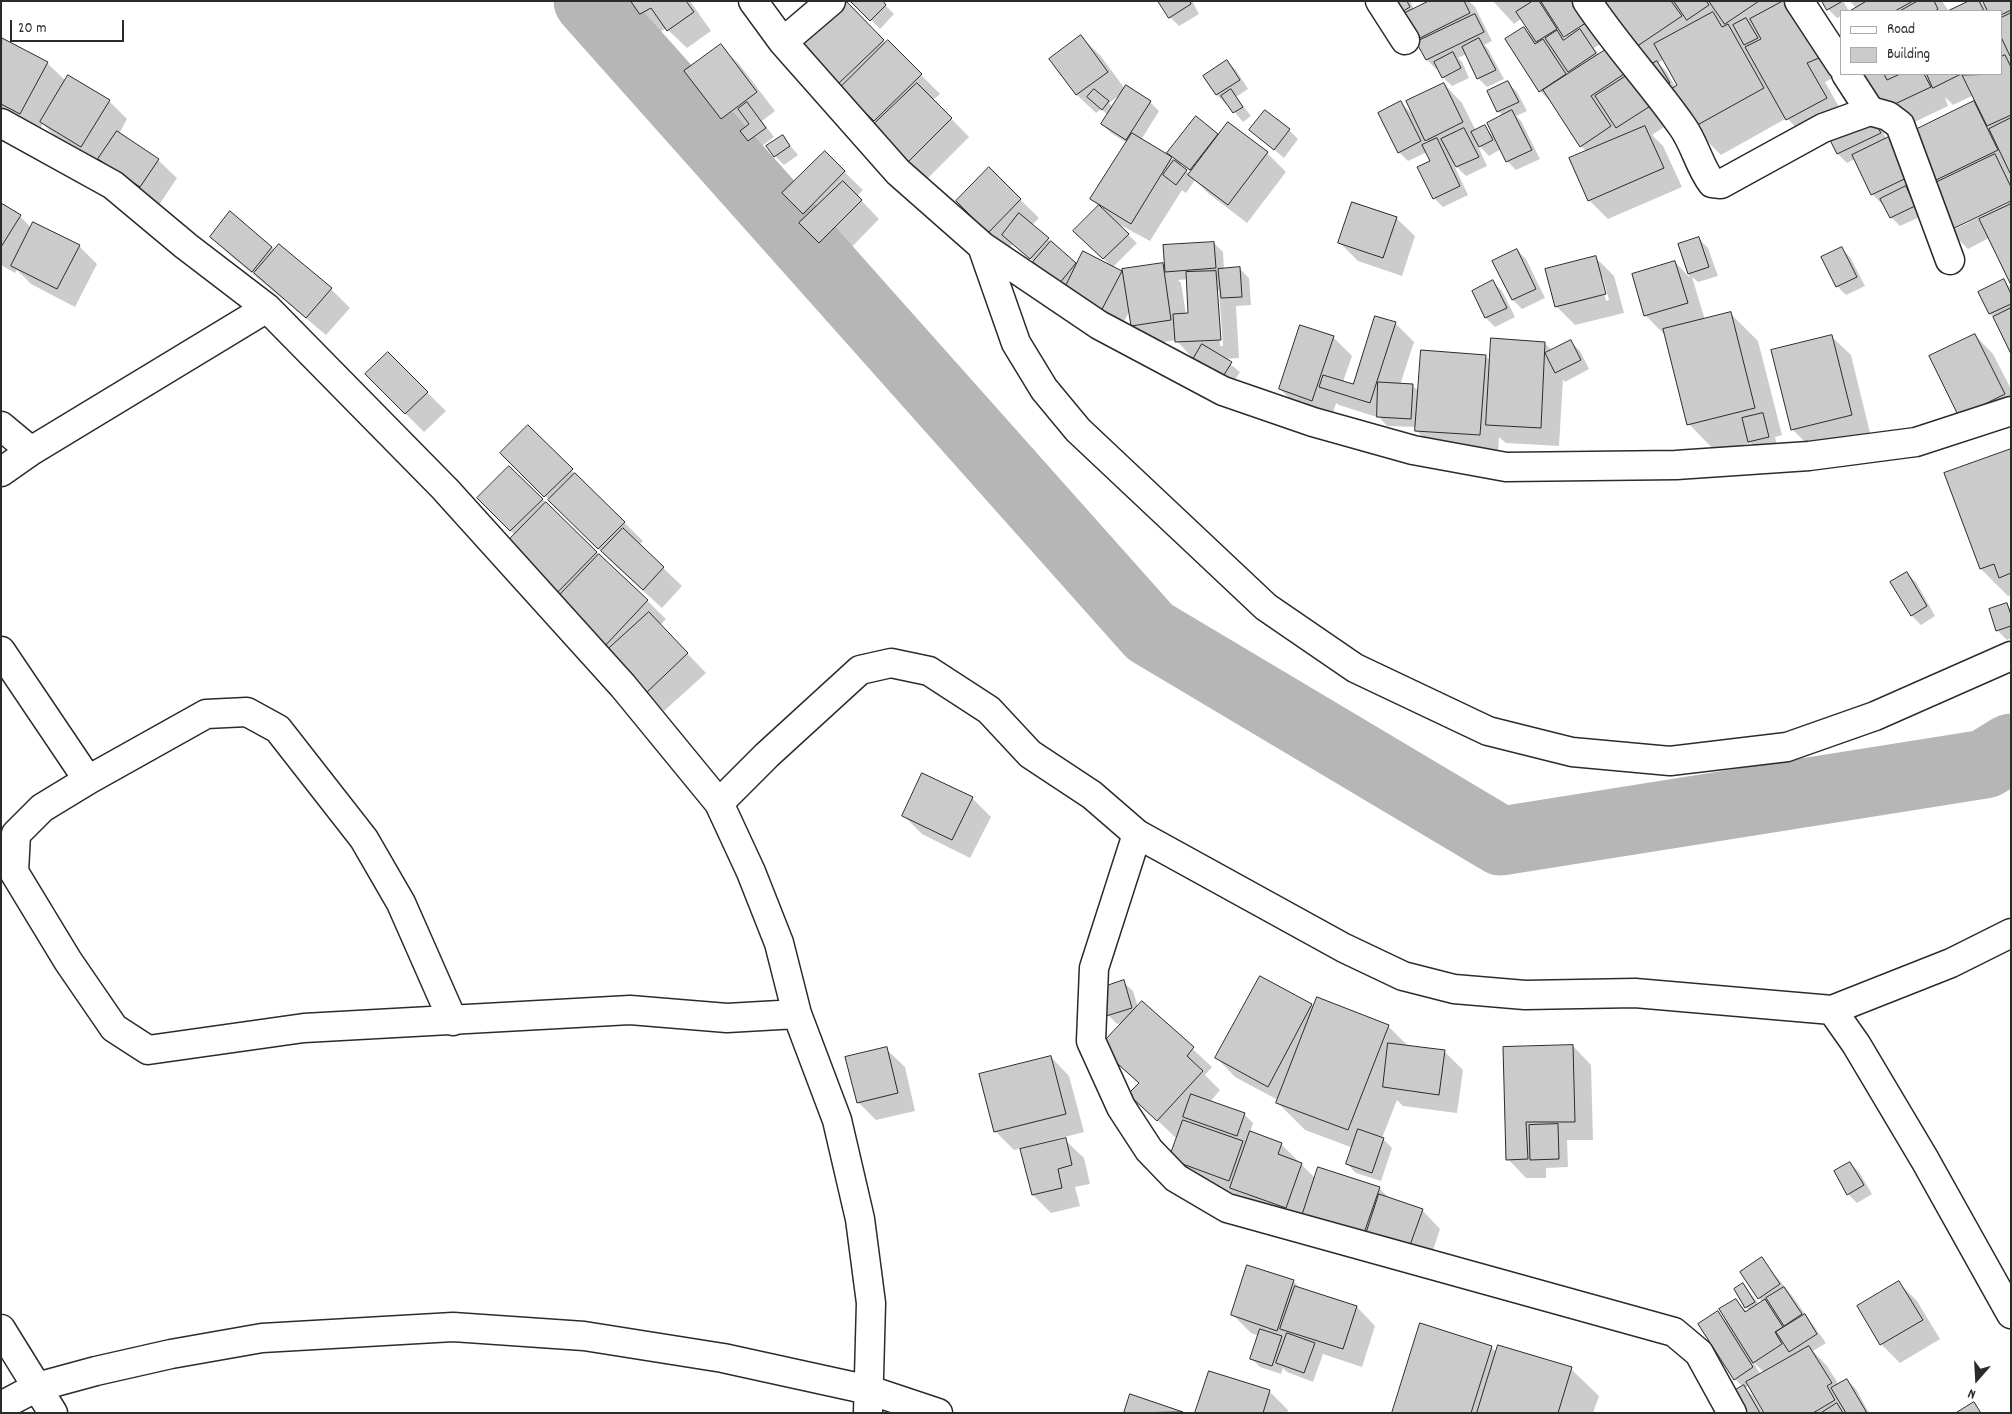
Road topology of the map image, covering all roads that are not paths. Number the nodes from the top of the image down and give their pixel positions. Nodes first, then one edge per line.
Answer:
1 (753, 1) edge
2 (831, 1) edge
3 (1380, 1) edge
4 (1587, 1) edge
5 (1799, 1) edge
6 (1406, 40) dead end
7 (782, 42) junction
8 (1840, 64) edge
9 (1847, 75) edge
10 (1870, 110) junction
11 (1, 124) edge
12 (982, 246) junction
13 (1950, 260) dead end
14 (267, 308) junction
15 (2011, 411) edge
16 (1, 426) edge
17 (31, 451) junction
18 (1, 472) edge
19 (1, 651) edge
20 (2011, 656) edge
21 (88, 780) junction
22 (719, 803) junction
23 (1137, 834) junction
24 (2011, 933) edge
25 (1832, 1010) junction
26 (797, 1014) junction
27 (453, 1021) junction
28 (2011, 1314) edge
29 (1, 1329) edge
30 (37, 1387) junction
31 (868, 1401) edge
32 (1, 1406) edge
33 (53, 1413) edge
34 (938, 1413) edge
35 (1732, 1413) edge

1 - 7 street
2 - 7 street
3 - 6 street
4 - 10 street
5 - 8 street
7 - 12 street
9 - 10 street
10 - 13 street
11 - 14 street
12 - 15 street
12 - 20 street
14 - 17 street
14 - 22 street
16 - 17 street
17 - 18 street
19 - 21 street
21 - 27 street
21 - 27 street
22 - 23 street
22 - 26 street
23 - 25 street
23 - 35 street
24 - 25 street
25 - 28 street
26 - 27 street
26 - 31 street
29 - 30 street
30 - 31 street
30 - 32 street
30 - 33 street
31 - 34 street

